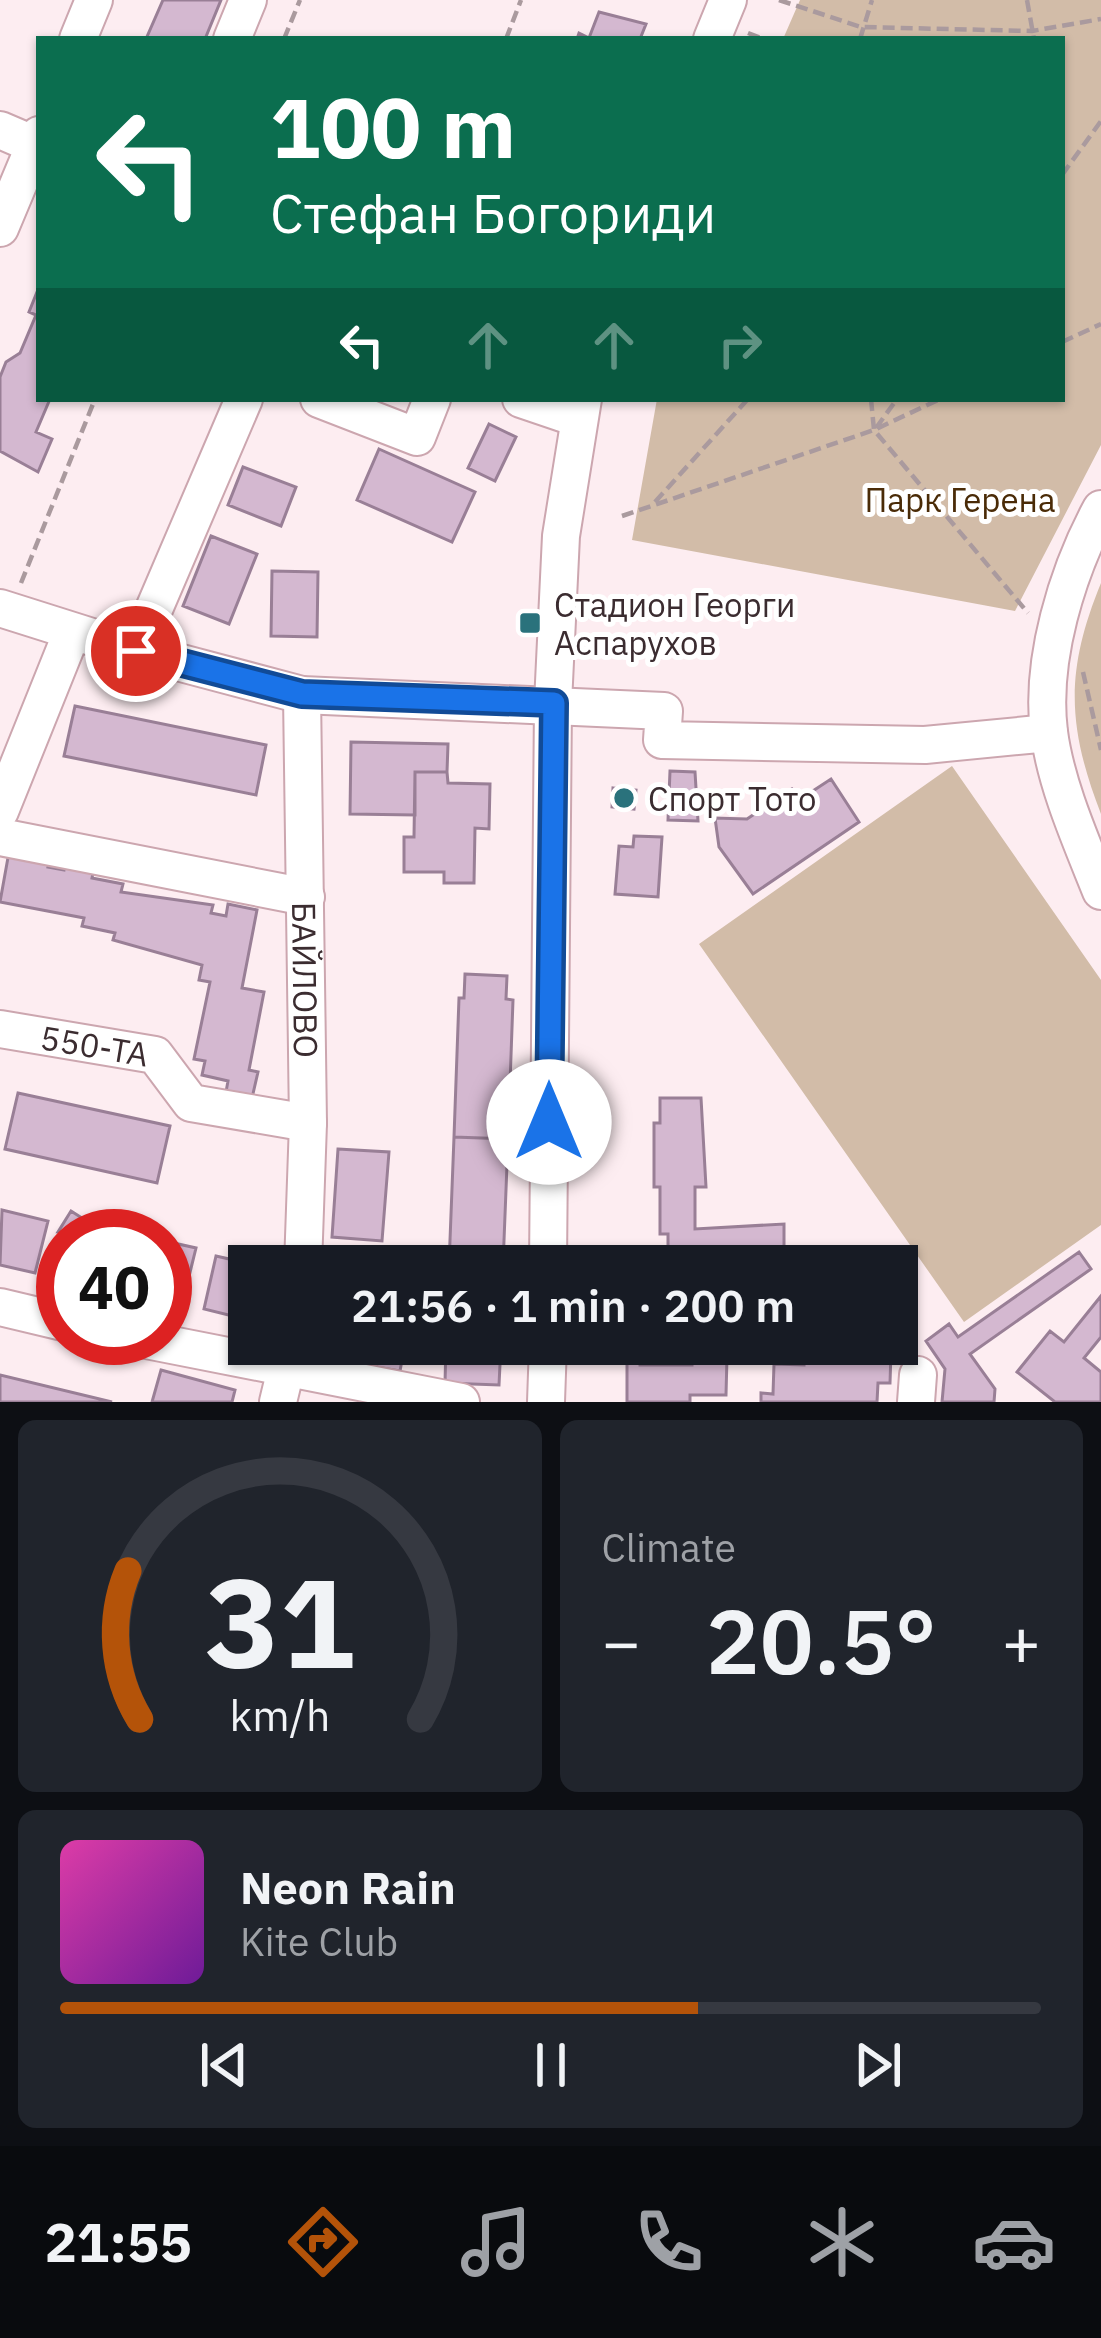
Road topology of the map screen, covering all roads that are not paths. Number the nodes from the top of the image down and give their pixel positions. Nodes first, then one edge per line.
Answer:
1 (94, 0) edge
2 (248, 0) edge
3 (728, 0) edge
4 (79, 36) edge
5 (233, 36) edge
6 (730, 36) edge
7 (0, 130) edge
8 (36, 140) edge
9 (36, 142) edge
10 (0, 227) edge
11 (243, 402) edge
12 (327, 402) edge
13 (431, 402) edge
14 (540, 402) edge
15 (580, 408) edge
16 (1101, 508) edge
17 (5, 609) edge
18 (72, 632) junction
19 (136, 651) junction
20 (302, 694) junction
21 (554, 703) junction
22 (1049, 734) junction
23 (0, 811) edge
24 (0, 837) edge
25 (1101, 891) edge
26 (306, 896) junction
27 (0, 1029) edge
28 (308, 1123) junction
29 (304, 1245) edge
30 (548, 1245) edge
31 (0, 1307) edge
32 (36, 1316) edge
33 (192, 1351) edge
34 (547, 1365) edge
35 (285, 1372) edge
36 (461, 1402) edge
37 (546, 1402) edge

1 - 4 street
2 - 5 street
3 - 6 street
7 - 8 street
9 - 10 street
11 - 19 street
12 - 13 street
14 - 15 street
15 - 21 street
16 - 22 street
17 - 18 street
18 - 19 street
18 - 23 street
19 - 20 street
20 - 21 street
20 - 26 street, БАЙЛОВО
21 - 22 street
21 - 30 street
22 - 25 street
24 - 26 street
26 - 28 street, БАЙЛОВО
27 - 28 street, 550-ТА
28 - 29 street, БАЙЛОВО
31 - 32 street
33 - 35 street
34 - 37 street
35 - 36 street

